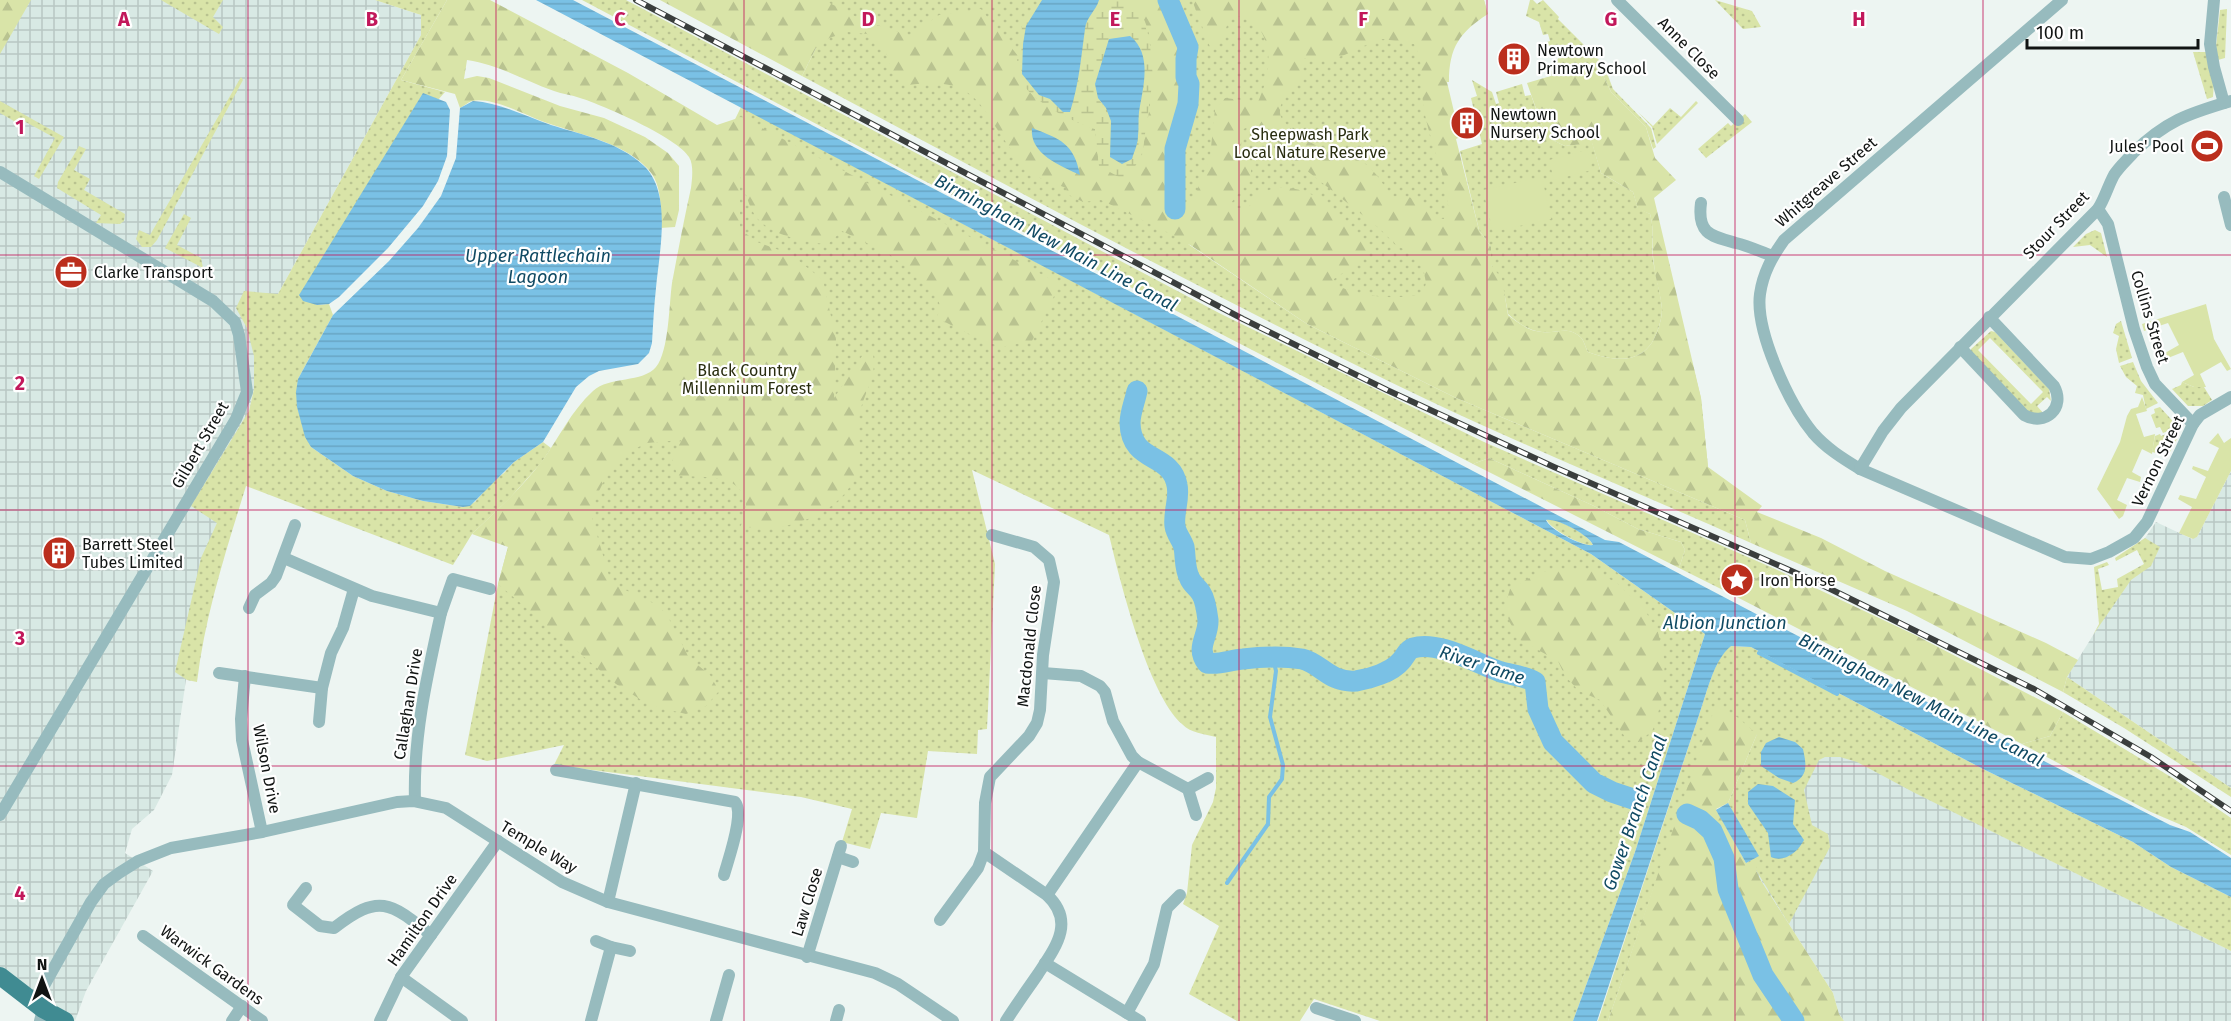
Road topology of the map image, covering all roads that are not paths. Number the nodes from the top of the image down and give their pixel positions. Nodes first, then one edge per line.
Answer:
1 (1617, 0) edge
2 (2062, 0) edge
3 (2214, 0) edge
4 (2227, 102) edge
5 (1738, 120) dead end
6 (0, 172) edge
7 (2224, 196) dead end
8 (1701, 203) dead end
9 (2098, 209) junction
10 (2231, 225) edge
11 (1773, 256) junction
12 (1989, 317) junction
13 (1960, 347) junction
14 (2231, 397) edge
15 (2193, 424) junction
16 (1860, 469) junction
17 (2147, 522) joint
18 (295, 525) dead end
19 (992, 535) dead end
20 (284, 558) junction
21 (354, 589) junction
22 (490, 589) dead end
23 (249, 608) dead end
24 (441, 613) junction
25 (219, 673) dead end
26 (1043, 673) junction
27 (245, 676) junction
28 (322, 688) junction
29 (319, 722) dead end
30 (1138, 762) junction
31 (556, 770) dead end
32 (1208, 778) dead end
33 (636, 783) junction
34 (1188, 789) junction
35 (415, 801) junction
36 (0, 815) edge
37 (1196, 815) dead end
38 (262, 832) junction
39 (498, 842) junction
40 (984, 852) junction
41 (853, 862) dead end
42 (724, 875) dead end
43 (306, 888) dead end
44 (1047, 895) junction
45 (1180, 895) dead end
46 (608, 902) junction
47 (940, 920) dead end
48 (431, 935) junction
49 (143, 936) dead end
50 (596, 941) dead end
51 (611, 947) junction
52 (630, 951) dead end
53 (807, 957) junction
54 (1045, 963) junction
55 (729, 975) dead end
56 (0, 976) edge
57 (401, 977) junction
58 (242, 1006) junction
59 (1316, 1008) dead end
60 (1127, 1013) junction
61 (42, 1015) edge
62 (65, 1021) edge
63 (232, 1021) edge
64 (262, 1021) edge
65 (380, 1021) edge
66 (462, 1021) edge
67 (591, 1021) edge
68 (716, 1021) edge
69 (953, 1021) edge
70 (1005, 1021) edge
71 (1140, 1021) edge
72 (1355, 1021) edge

1 - 5 street, Anne Close
2 - 11 street, Whitgreave Street
3 - 4 street
4 - 9 street, Stour Street
6 - 36 street, Gilbert Street
7 - 10 street
8 - 11 street
9 - 12 street, Stour Street
9 - 15 street, Collins Street
11 - 16 street, Whitgreave Street
12 - 13 street, Stour Street
12 - 13 street
13 - 16 street, Stour Street
14 - 15 street, Vernon Street
15 - 17 street, Vernon Street
16 - 17 street, Whitgreave Street
18 - 20 street
19 - 26 street, Macdonald Close
20 - 21 street
20 - 23 street
21 - 24 street
21 - 28 street
22 - 24 street, Callaghan Drive
24 - 35 street, Callaghan Drive
25 - 27 street
26 - 30 street
26 - 40 street, Macdonald Close
27 - 28 street
27 - 38 street, Wilson Drive
28 - 29 street
30 - 34 street
30 - 44 street
31 - 33 street
32 - 34 street
33 - 42 street
33 - 46 street
34 - 37 street
35 - 38 street, Temple Way
35 - 39 street, Temple Way
38 - 61 street, Temple Way
39 - 46 street, Temple Way
39 - 48 street, Hamilton Drive
40 - 44 street
40 - 47 street, Macdonald Close
41 - 53 street, Law Close
43 - 48 street
44 - 54 street
45 - 60 street
46 - 53 street, Temple Way
48 - 57 street, Hamilton Drive
49 - 58 street, Warwick Gardens
50 - 51 street
51 - 52 street
51 - 67 street
53 - 69 street, Temple Way
54 - 60 street
54 - 70 street
55 - 68 street
56 - 61 main road
57 - 65 street, Hamilton Drive
57 - 66 street
58 - 63 street
58 - 64 street, Warwick Gardens
59 - 72 street
60 - 71 street
61 - 62 main road

